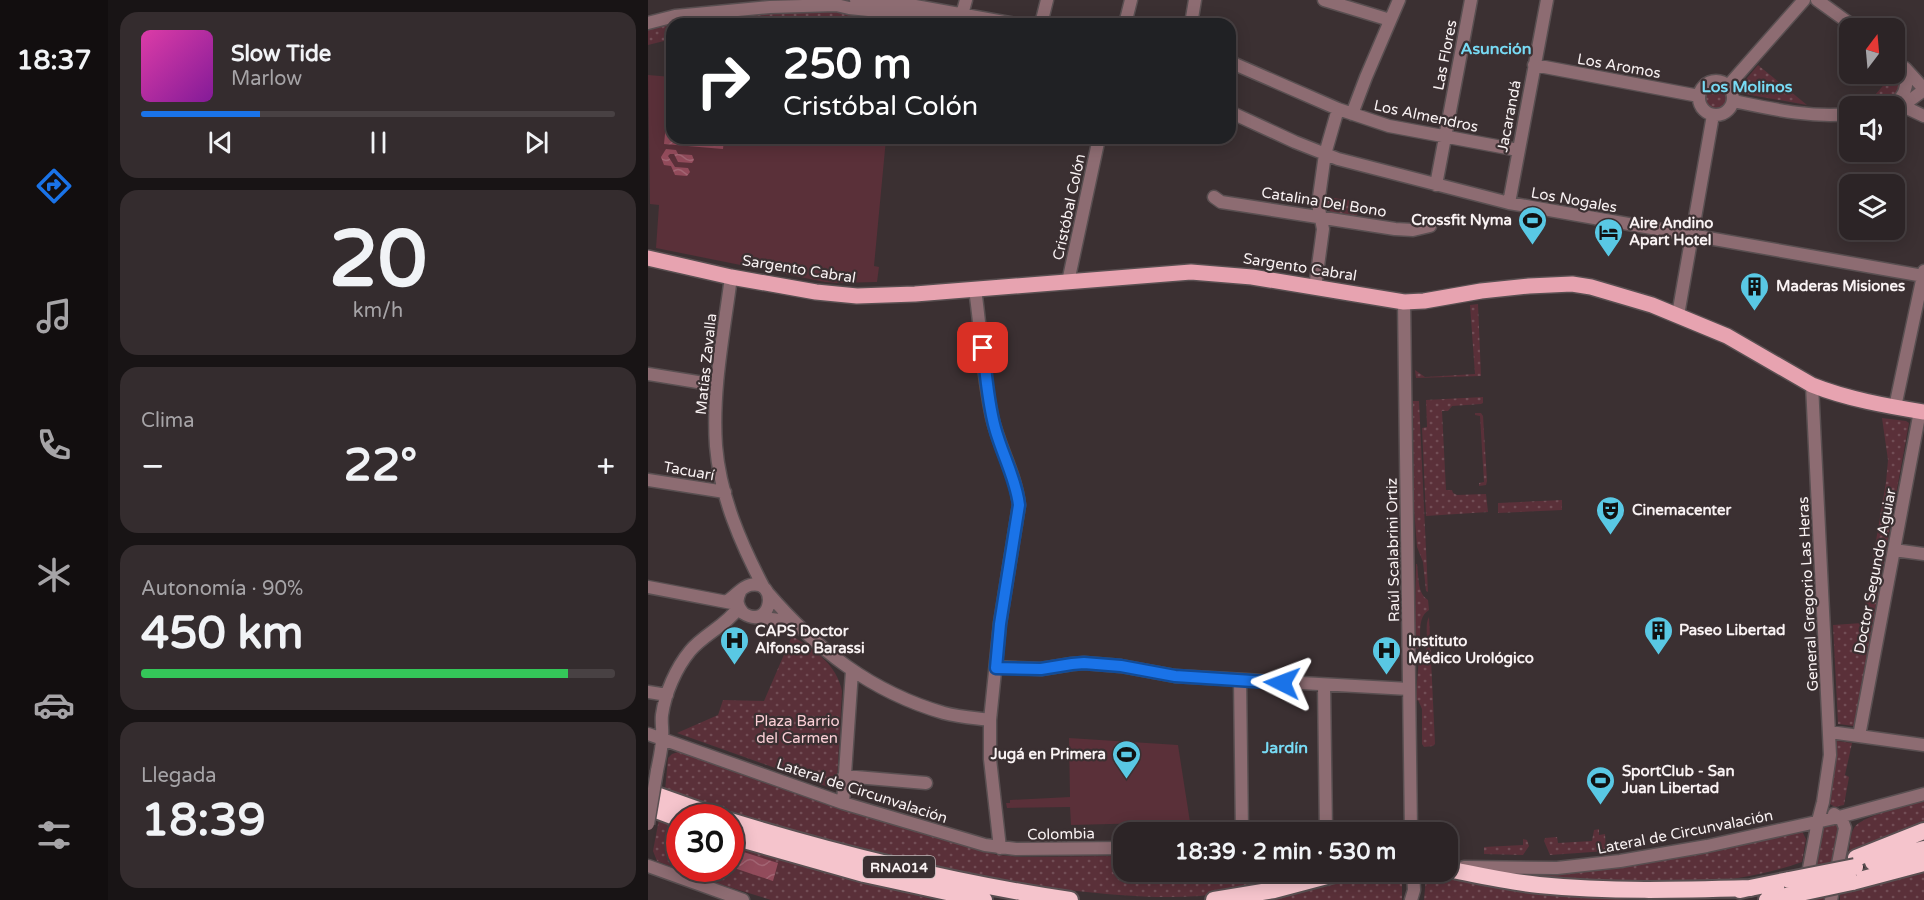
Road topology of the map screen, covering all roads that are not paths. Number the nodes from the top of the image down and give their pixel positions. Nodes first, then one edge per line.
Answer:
1 (856, 0) edge
2 (966, 0) edge
3 (1047, 0) edge
4 (1131, 0) edge
5 (1196, 0) edge
6 (1324, 0) edge
7 (1399, 0) edge
8 (1471, 0) edge
9 (1547, 0) edge
10 (1804, 0) edge
11 (1817, 0) edge
12 (840, 2) edge
13 (910, 6) edge
14 (952, 18) edge
15 (963, 18) edge
16 (1042, 18) edge
17 (1126, 18) edge
18 (1192, 18) edge
19 (1842, 18) edge
20 (1390, 20) junction
21 (648, 22) edge
22 (1236, 65) edge
23 (1534, 65) junction
24 (1905, 69) edge
25 (1905, 73) edge
26 (1728, 86) junction
27 (1924, 90) edge
28 (1699, 96) junction
29 (1901, 96) edge
30 (1734, 102) junction
31 (1905, 103) edge
32 (1338, 109) junction
33 (1905, 109) edge
34 (1352, 114) junction
35 (1839, 114) edge
36 (1236, 115) edge
37 (1713, 115) junction
38 (1924, 116) edge
39 (1445, 137) junction
40 (1099, 144) edge
41 (1518, 150) junction
42 (1325, 154) junction
43 (1436, 185) junction
44 (1214, 197) dead end
45 (1509, 203) junction
46 (1321, 217) junction
47 (1430, 226) dead end
48 (1694, 236) junction
49 (648, 258) edge
50 (1924, 274) edge
51 (731, 277) junction
52 (1068, 282) junction
53 (1315, 288) junction
54 (975, 289) junction
55 (1404, 302) junction
56 (1678, 315) junction
57 (648, 374) edge
58 (716, 385) junction
59 (1812, 385) junction
60 (1895, 407) junction
61 (1922, 411) edge
62 (648, 480) edge
63 (725, 492) junction
64 (1894, 550) junction
65 (1924, 554) edge
66 (749, 558) junction
67 (648, 587) edge
68 (741, 590) junction
69 (766, 590) junction
70 (734, 604) junction
71 (753, 617) junction
72 (721, 626) junction
73 (801, 630) junction
74 (996, 668) junction
75 (852, 671) junction
76 (1240, 680) junction
77 (1324, 685) junction
78 (1409, 689) junction
79 (648, 692) edge
80 (667, 695) junction
81 (990, 720) junction
82 (1830, 732) junction
83 (648, 734) edge
84 (1859, 736) junction
85 (662, 739) junction
86 (1924, 745) edge
87 (844, 776) junction
88 (926, 783) dead end
89 (648, 792) edge
90 (1924, 794) edge
91 (1823, 802) junction
92 (843, 803) junction
93 (682, 804) edge
94 (648, 807) edge
95 (666, 814) edge
96 (1839, 817) junction
97 (1818, 821) junction
98 (1242, 822) edge
99 (1326, 822) edge
100 (1411, 822) edge
101 (648, 824) edge
102 (744, 825) edge
103 (1924, 831) edge
104 (744, 840) edge
105 (1000, 848) junction
106 (1113, 848) edge
107 (1924, 849) edge
108 (1924, 863) edge
109 (648, 866) edge
110 (1458, 868) edge
111 (1855, 869) junction
112 (1458, 870) edge
113 (881, 878) junction
114 (1304, 882) edge
115 (1413, 882) edge
116 (1751, 888) junction
117 (1788, 888) junction
118 (1414, 897) edge
119 (743, 900) edge
120 (963, 900) edge
121 (984, 900) edge
122 (1070, 900) edge
123 (1214, 900) edge
124 (1677, 900) edge
125 (1767, 900) edge
126 (1803, 900) edge
127 (1831, 900) edge

1 - 13 street
2 - 15 street
3 - 16 street
4 - 17 street
5 - 18 street
6 - 20 street
7 - 20 street
8 - 39 street, Las Flores
9 - 23 street, Jacarandá
10 - 26 street
11 - 19 street
12 - 13 street
12 - 21 street
13 - 14 street
20 - 34 street
22 - 32 street, Los Almendros
23 - 28 street, Los Aromos
23 - 41 street, Jacarandá
24 - 27 street
25 - 29 street
26 - 28 street
26 - 30 street
27 - 31 street
28 - 37 street
30 - 35 street
30 - 37 street
32 - 34 street, Los Almendros
32 - 42 street
33 - 38 street
34 - 39 street, Los Almendros
36 - 42 street, Los Nogales
37 - 48 street
39 - 41 street, Los Almendros
39 - 43 street, Las Flores
40 - 52 street, Cristóbal Colón
41 - 45 street, Jacarandá
42 - 43 street, Los Nogales
42 - 46 street
43 - 45 street, Los Nogales
44 - 46 street, Catalina Del Bono
45 - 48 street, Los Nogales
46 - 47 street, Catalina Del Bono
46 - 53 street
48 - 50 street, Los Nogales
48 - 56 street
49 - 51 main road, Sargento Cabral
50 - 60 street
51 - 54 main road, Sargento Cabral
51 - 58 street, Matías Zavalla
52 - 53 main road, Sargento Cabral
52 - 54 main road, Sargento Cabral
53 - 55 main road, Sargento Cabral
54 - 74 street
55 - 56 main road, Sargento Cabral
55 - 78 street, Raúl Scalabrini Ortiz
56 - 59 main road, Sargento Cabral
57 - 58 street
58 - 63 street, Matías Zavalla
59 - 60 main road, Sargento Cabral
59 - 82 street, General Gregorio Las Heras
60 - 61 main road, Sargento Cabral
61 - 64 street, Doctor Segundo Aguiar
62 - 63 street, Tacuarí
63 - 66 street, Matías Zavalla
64 - 65 street
64 - 84 street, Doctor Segundo Aguiar
66 - 68 street
66 - 69 street, Matías Zavalla
67 - 70 street
68 - 69 street
68 - 70 street
69 - 71 street
69 - 73 street, Matías Zavalla
70 - 71 street
70 - 72 street
71 - 72 street
71 - 73 street
72 - 80 street
73 - 75 street
74 - 76 street
74 - 81 street
75 - 81 street
75 - 87 street
76 - 77 street
76 - 98 street
77 - 78 street
77 - 99 street
78 - 100 street, Raúl Scalabrini Ortiz
79 - 80 street
80 - 85 street
81 - 105 street
82 - 84 street
82 - 91 street, General Gregorio Las Heras
83 - 85 street, Lateral de Circunvalación
84 - 86 street
85 - 92 street, Lateral de Circunvalación
85 - 101 street, bridge
87 - 88 street
87 - 92 street
89 - 93 highway
90 - 96 street, Lateral de Circunvalación
91 - 96 street
91 - 97 street, General Gregorio Las Heras
92 - 105 street, Lateral de Circunvalación
94 - 95 highway
96 - 97 street, Lateral de Circunvalación
96 - 127 street
97 - 110 street, Lateral de Circunvalación
97 - 126 street, General Gregorio Las Heras
102 - 122 highway, RNA014
103 - 111 highway
104 - 113 highway, RNA014
105 - 106 street, Colombia
107 - 111 highway
108 - 111 highway
109 - 119 street
111 - 117 highway, bridge
111 - 117 highway, bridge
112 - 116 highway
113 - 120 highway
113 - 121 highway, RNA014
114 - 123 highway
115 - 118 street
116 - 117 highway
116 - 124 highway
117 - 125 highway

